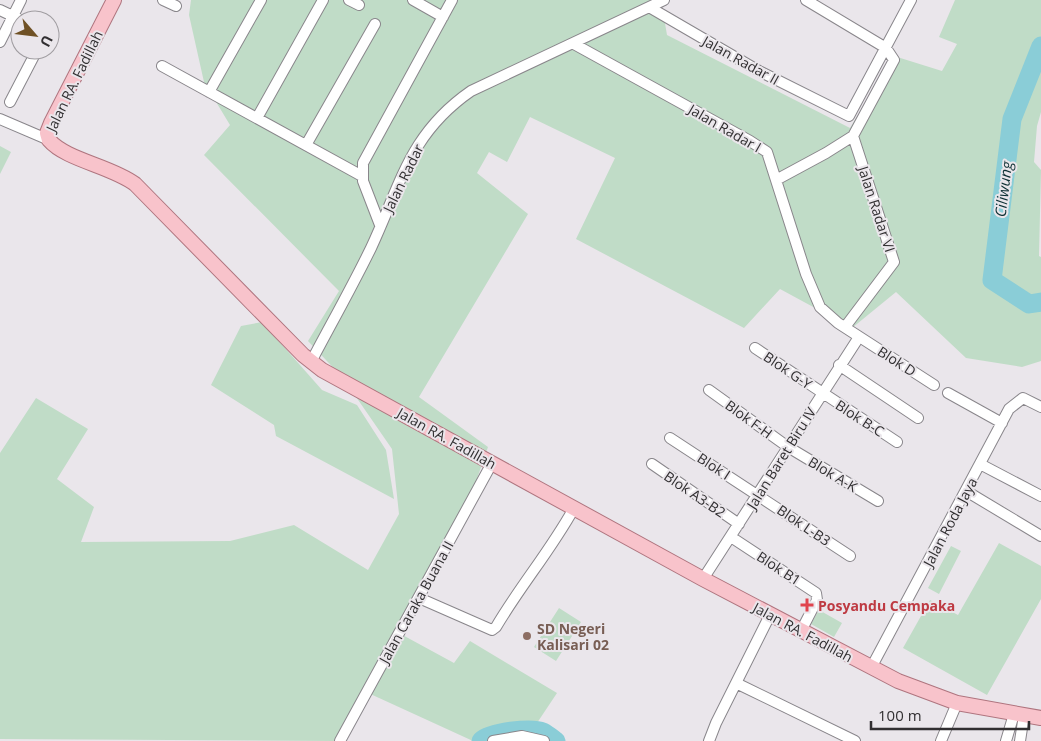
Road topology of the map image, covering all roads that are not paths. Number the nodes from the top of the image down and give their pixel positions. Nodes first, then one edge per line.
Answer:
1 (114, 0) edge
2 (163, 0) edge
3 (261, 0) edge
4 (323, 0) edge
5 (413, 0) edge
6 (452, 0) edge
7 (664, 0) edge
8 (911, 0) edge
9 (812, 2) edge
10 (176, 6) dead end
11 (649, 7) junction
12 (443, 17) junction
13 (375, 24) dead end
14 (10, 28) edge
15 (0, 42) edge
16 (574, 44) junction
17 (886, 48) junction
18 (33, 60) edge
19 (162, 66) dead end
20 (209, 92) junction
21 (10, 102) dead end
22 (257, 118) junction
23 (0, 119) edge
24 (853, 136) junction
25 (49, 140) junction
26 (306, 145) junction
27 (362, 176) junction
28 (776, 180) junction
29 (380, 225) junction
30 (845, 327) junction
31 (859, 337) junction
32 (755, 348) dead end
33 (311, 362) junction
34 (839, 365) junction
35 (934, 385) dead end
36 (709, 390) dead end
37 (822, 393) junction
38 (948, 393) dead end
39 (1041, 407) edge
40 (918, 418) dead end
41 (1002, 423) junction
42 (670, 438) dead end
43 (897, 442) dead end
44 (788, 447) junction
45 (492, 463) junction
46 (652, 464) dead end
47 (980, 464) junction
48 (966, 491) junction
49 (758, 494) junction
50 (1041, 496) edge
51 (878, 501) dead end
52 (574, 508) junction
53 (739, 524) junction
54 (1041, 536) edge
55 (731, 537) junction
56 (850, 556) dead end
57 (703, 579) junction
58 (419, 598) junction
59 (770, 615) junction
60 (801, 632) junction
61 (872, 668) junction
62 (736, 683) junction
63 (957, 703) junction
64 (1019, 714) junction
65 (1041, 718) edge
66 (340, 741) edge
67 (494, 741) edge
68 (544, 741) edge
69 (709, 741) edge
70 (855, 741) edge
71 (941, 741) edge
72 (1006, 741) edge
73 (1020, 741) edge

1 - 25 main road, Jalan RA. Fadillah
2 - 10 street
3 - 20 street
4 - 22 street
5 - 12 street
6 - 12 street
7 - 11 street, Jalan Radar
8 - 17 street
9 - 17 street
11 - 16 street, Jalan Radar
11 - 17 street, Jalan Radar II
12 - 27 street
13 - 26 street
14 - 15 street
16 - 28 street, Jalan Radar I
16 - 29 street, Jalan Radar
17 - 24 street
18 - 21 street
19 - 20 street
20 - 22 street
22 - 26 street
23 - 25 street
24 - 28 street
24 - 30 street, Jalan Radar VI
25 - 33 main road, Jalan RA. Fadillah
26 - 27 street
27 - 29 street
28 - 30 street, Jalan Radar I
29 - 33 street, Jalan Radar
30 - 31 street, Jalan Radar I
31 - 34 street, Jalan Baret Biru IV
31 - 35 street, Blok D
32 - 37 street, Blok G-Y
33 - 45 main road, Jalan RA. Fadillah
34 - 37 street, Jalan Baret Biru IV
34 - 40 street
36 - 44 street, Blok F-H
37 - 43 street, Blok B-C
37 - 44 street, Jalan Baret Biru IV
38 - 41 street
39 - 41 street, Jalan Roda Jaya
41 - 47 street, Jalan Roda Jaya
42 - 49 street, Blok I
44 - 49 street, Jalan Baret Biru IV
44 - 51 street, Blok A-K
45 - 52 main road, Jalan RA. Fadillah
45 - 58 street, Jalan Caraka Buana II
46 - 53 street, Blok A3-B2
47 - 48 street, Jalan Roda Jaya
47 - 50 street
48 - 54 street
48 - 61 street, Jalan Roda Jaya
49 - 53 street, Jalan Baret Biru IV
49 - 56 street, Blok L-B3
52 - 57 main road, Jalan RA. Fadillah
52 - 58 street
53 - 55 street, Jalan Baret Biru IV
55 - 57 street, Jalan Baret Biru IV
55 - 60 street, Blok B1
57 - 59 main road, Jalan RA. Fadillah
58 - 66 street, Jalan Caraka Buana II
59 - 60 main road, Jalan RA. Fadillah
59 - 62 street
60 - 61 main road, Jalan RA. Fadillah
61 - 63 main road, Jalan RA. Fadillah
62 - 69 street
62 - 70 street
63 - 64 main road, Jalan RA. Fadillah
63 - 71 street
64 - 65 main road, Jalan RA. Fadillah
64 - 72 street
64 - 73 street
67 - 68 street

